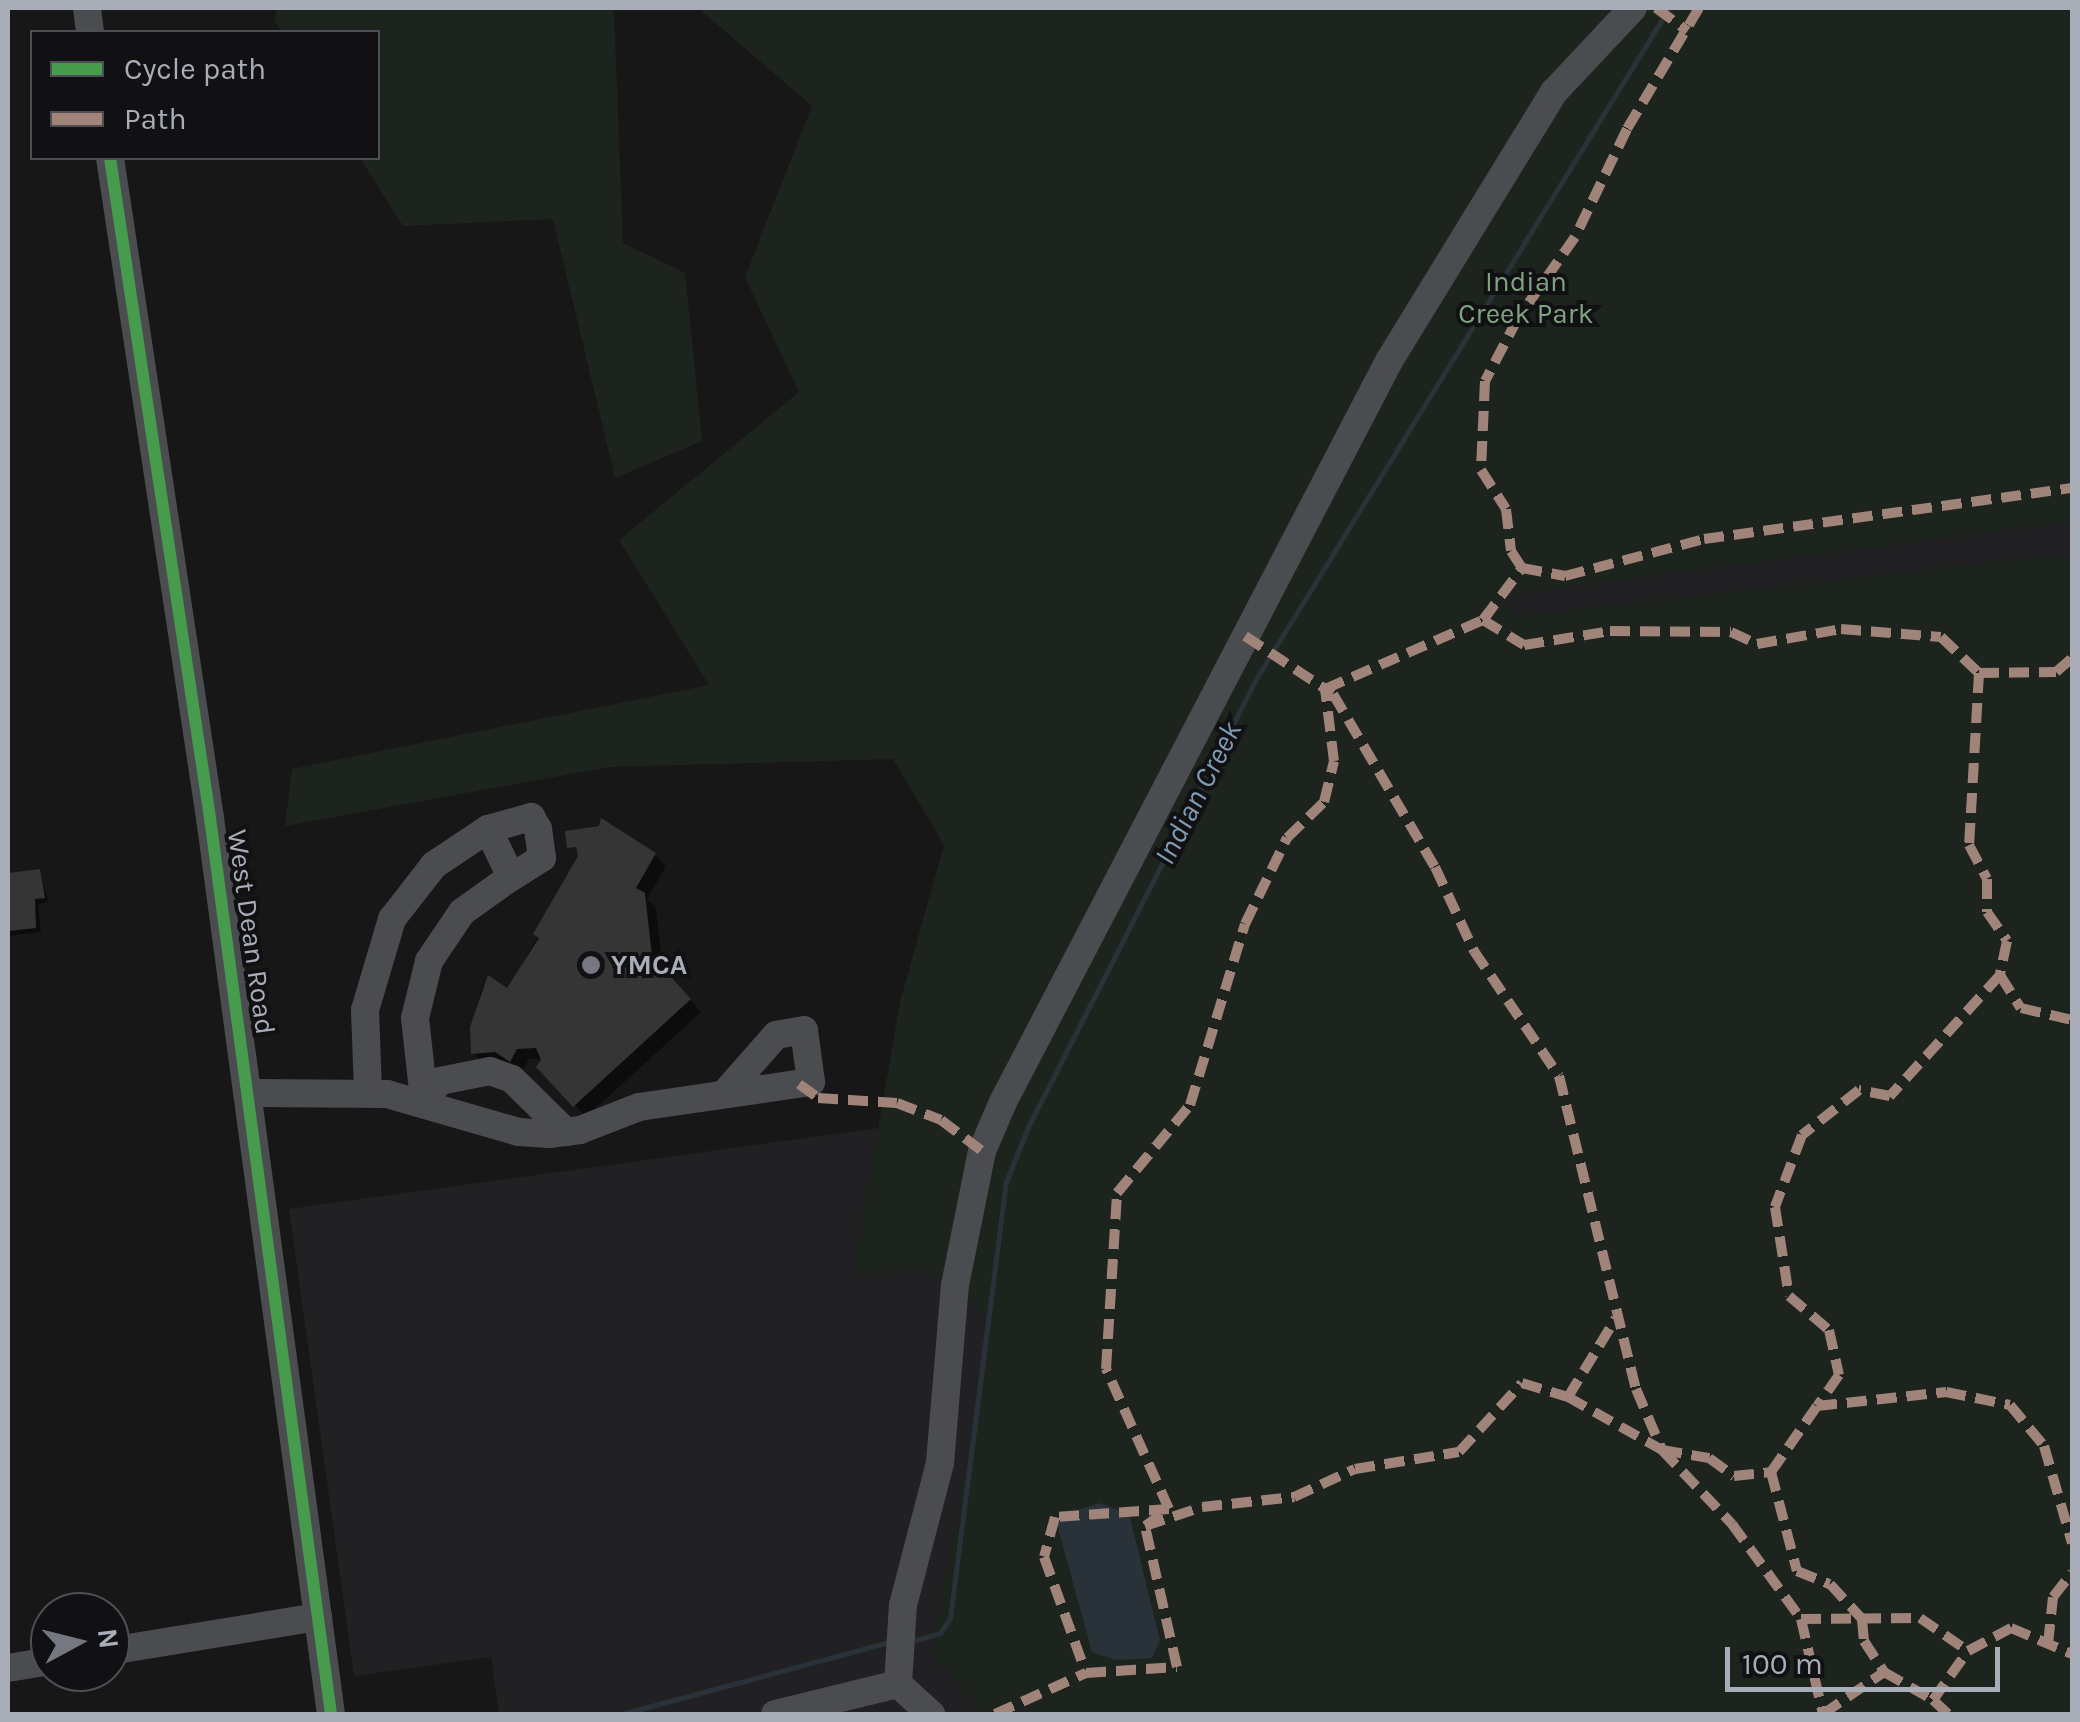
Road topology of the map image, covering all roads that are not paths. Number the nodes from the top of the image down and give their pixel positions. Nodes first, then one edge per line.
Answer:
1 (1633, 8) edge
2 (110, 160) edge
3 (488, 829) junction
4 (511, 877) junction
5 (368, 1092) junction
6 (724, 1092) dead end
7 (247, 1093) junction
8 (424, 1100) junction
9 (566, 1132) junction
10 (318, 1617) junction
11 (130, 1648) edge
12 (898, 1684) junction
13 (789, 1712) edge
14 (332, 1714) edge
15 (931, 1714) edge

1 - 12 street
2 - 7 street, West Dean Road
3 - 4 street
3 - 4 street
3 - 5 street
4 - 8 street
5 - 7 street
5 - 8 street
6 - 9 street
7 - 10 street, West Dean Road
8 - 9 street
8 - 9 street
10 - 11 street
10 - 14 street, West Dean Road
12 - 13 street
12 - 15 street

